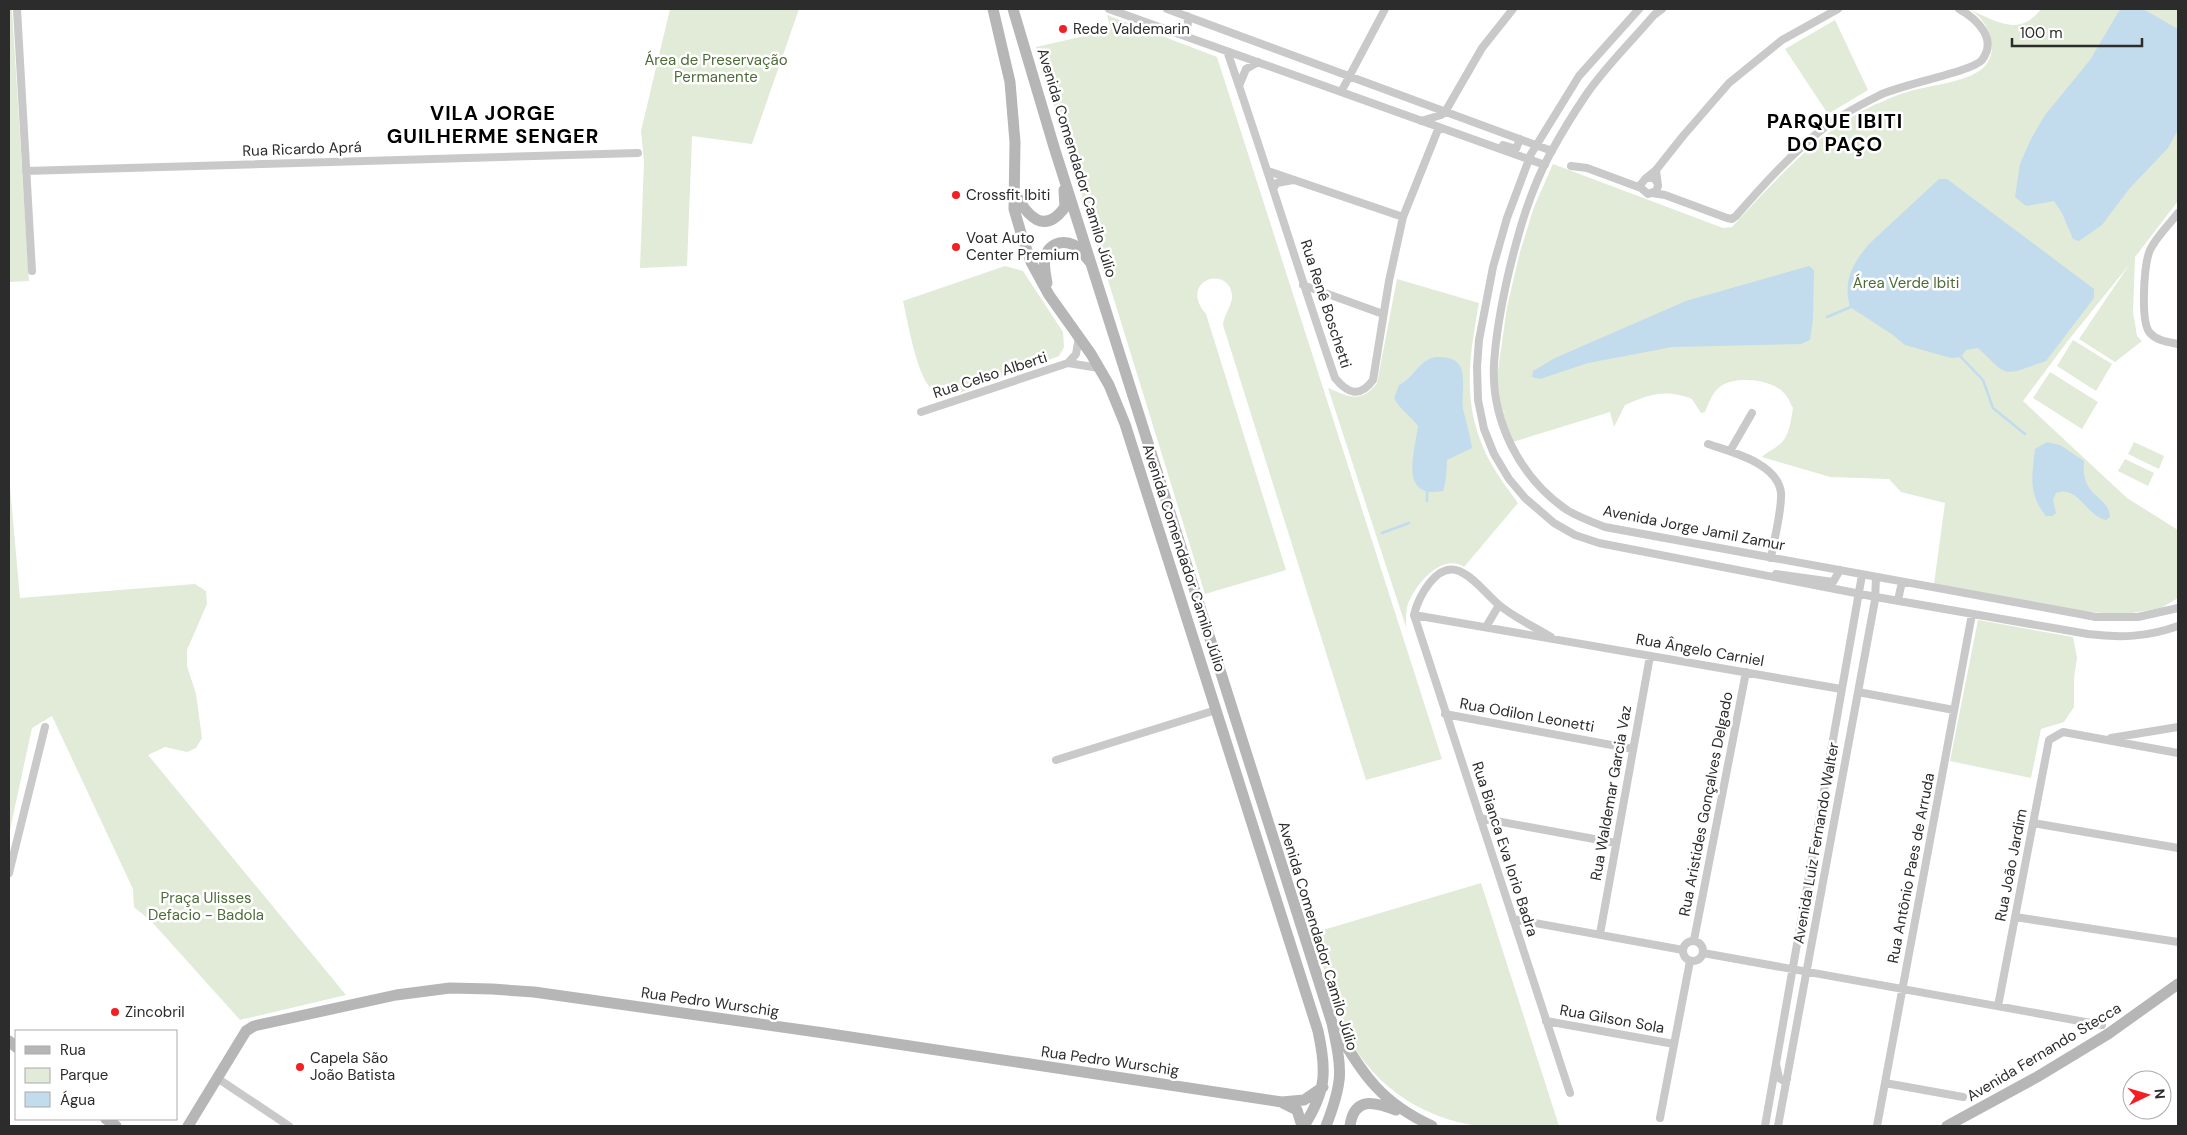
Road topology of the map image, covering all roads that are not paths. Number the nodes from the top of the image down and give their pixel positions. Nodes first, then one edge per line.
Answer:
1 (17, 9) edge
2 (993, 9) edge
3 (1015, 9) edge
4 (1109, 9) edge
5 (1167, 9) edge
6 (1385, 9) edge
7 (1513, 9) edge
8 (1639, 9) edge
9 (1662, 9) edge
10 (1838, 9) edge
11 (1960, 9) edge
12 (1188, 16) junction
13 (1201, 22) junction
14 (1176, 33) junction
15 (1190, 38) junction
16 (1227, 51) junction
17 (1258, 62) junction
18 (1350, 76) junction
19 (1239, 86) junction
20 (1341, 92) junction
21 (1445, 112) junction
22 (1421, 121) junction
23 (1549, 125) junction
24 (1438, 127) junction
25 (1453, 132) junction
26 (1563, 133) junction
27 (1520, 139) junction
28 (1536, 145) junction
29 (1054, 147) junction
30 (1552, 151) junction
31 (638, 153) dead end
32 (1529, 160) junction
33 (1545, 165) junction
34 (1571, 166) dead end
35 (1656, 170) junction
36 (26, 171) junction
37 (1268, 171) junction
38 (1295, 180) junction
39 (1521, 182) junction
40 (1643, 182) junction
41 (1658, 184) junction
42 (1534, 187) junction
43 (1274, 188) junction
44 (1013, 190) junction
45 (1652, 193) junction
46 (1665, 195) junction
47 (2178, 213) edge
48 (1404, 217) junction
49 (1093, 265) junction
50 (32, 271) dead end
51 (1303, 285) junction
52 (1323, 293) junction
53 (1049, 295) junction
54 (1309, 301) junction
55 (1384, 314) junction
56 (1078, 336) junction
57 (2178, 344) edge
58 (1068, 363) junction
59 (1099, 368) junction
60 (921, 412) dead end
61 (1752, 413) dead end
62 (1708, 444) dead end
63 (1730, 451) junction
64 (1771, 558) junction
65 (1840, 570) junction
66 (1759, 574) junction
67 (1862, 575) junction
68 (1876, 578) junction
69 (1902, 582) junction
70 (1858, 593) junction
71 (1876, 597) junction
72 (1898, 600) junction
73 (1498, 605) junction
74 (2178, 608) edge
75 (1856, 609) junction
76 (1873, 612) junction
77 (1414, 614) junction
78 (1972, 614) junction
79 (2178, 626) edge
80 (1486, 627) junction
81 (1554, 639) junction
82 (1650, 656) junction
83 (1746, 672) junction
84 (1841, 689) junction
85 (1858, 692) junction
86 (1216, 710) junction
87 (1954, 710) junction
88 (1445, 714) junction
89 (44, 726) dead end
90 (2178, 727) edge
91 (2104, 740) junction
92 (1633, 749) junction
93 (2178, 753) edge
94 (1056, 760) dead end
95 (1480, 818) junction
96 (2033, 823) junction
97 (1616, 843) junction
98 (2178, 848) edge
99 (9, 873) edge
100 (2015, 917) junction
101 (1513, 918) junction
102 (1600, 934) junction
103 (1694, 940) junction
104 (2178, 942) edge
105 (1683, 950) junction
106 (1703, 953) junction
107 (1690, 960) junction
108 (1792, 969) junction
109 (1806, 972) junction
110 (2178, 984) edge
111 (1902, 989) junction
112 (1998, 1006) junction
113 (1546, 1021) junction
114 (1332, 1023) junction
115 (2102, 1024) dead end
116 (1674, 1044) junction
117 (1775, 1061) junction
118 (217, 1078) junction
119 (1787, 1079) junction
120 (1885, 1083) junction
121 (1323, 1087) junction
122 (1570, 1093) dead end
123 (1964, 1098) dead end
124 (1282, 1102) junction
125 (1407, 1114) junction
126 (1660, 1118) dead end
127 (188, 1126) edge
128 (289, 1126) edge
129 (1303, 1126) edge
130 (1326, 1126) edge
131 (1350, 1126) edge
132 (1432, 1126) edge
133 (1765, 1126) edge
134 (1778, 1126) edge
135 (1876, 1126) edge
136 (1947, 1126) edge

1 - 36 street
2 - 44 main road, Avenida Comendador Camilo Júlio
3 - 29 main road, Avenida Comendador Camilo Júlio
4 - 14 street
5 - 12 street
6 - 18 street
7 - 21 street
8 - 23 street, Avenida Jorge Jamil Zamur
9 - 26 street, Avenida Jorge Jamil Zamur
10 - 35 street
11 - 46 street
12 - 13 street
12 - 14 street
13 - 15 street
13 - 18 street
14 - 15 street
15 - 16 street
16 - 17 street
16 - 19 street, Rua Renê Boschetti
17 - 19 street
17 - 20 street
18 - 20 street
18 - 21 street
19 - 37 street, Rua Renê Boschetti
20 - 22 street
21 - 22 street
21 - 27 street
22 - 24 street
23 - 26 street
23 - 28 street, Avenida Jorge Jamil Zamur
24 - 25 street
24 - 48 street, Rua Renê Boschetti
25 - 27 street
25 - 32 street
26 - 30 street, Avenida Jorge Jamil Zamur
27 - 28 street
28 - 30 street
28 - 32 street, Avenida Jorge Jamil Zamur
29 - 44 main road
29 - 49 main road, Avenida Comendador Camilo Júlio
30 - 33 street, Avenida Jorge Jamil Zamur
31 - 36 street, Rua Ricardo Aprá
32 - 33 street
32 - 39 street, Avenida Jorge Jamil Zamur
33 - 42 street, Avenida Jorge Jamil Zamur
34 - 40 street
35 - 40 street
35 - 41 street
36 - 50 street
37 - 38 street
37 - 43 street, Rua Renê Boschetti
38 - 43 street
38 - 48 street
39 - 42 street
39 - 66 street, Avenida Jorge Jamil Zamur
40 - 41 street
40 - 45 street
41 - 45 street
41 - 46 street
42 - 64 street, Avenida Jorge Jamil Zamur
43 - 51 street, Rua Renê Boschetti
44 - 53 main road, Avenida Comendador Camilo Júlio
45 - 46 street
47 - 57 street
48 - 55 street, Rua Renê Boschetti
49 - 53 main road
49 - 114 main road, Avenida Comendador Camilo Júlio
51 - 52 street
51 - 54 street, Rua Renê Boschetti
52 - 54 street
52 - 55 street
53 - 56 main road, Avenida Comendador Camilo Júlio
54 - 55 street, Rua Renê Boschetti
56 - 58 street, Rua Celso Alberti
56 - 59 main road, Avenida Comendador Camilo Júlio
58 - 59 street, Rua Celso Alberti
58 - 60 street, Rua Celso Alberti
59 - 86 main road, Avenida Comendador Camilo Júlio
61 - 63 street
62 - 63 street
63 - 64 street
64 - 65 street, Avenida Jorge Jamil Zamur
65 - 66 street, Avenida Jorge Jamil Zamur
65 - 67 street, Avenida Jorge Jamil Zamur
66 - 70 street, Avenida Jorge Jamil Zamur
67 - 68 street, Avenida Jorge Jamil Zamur
67 - 70 street, Avenida Luiz Fernando Walter
68 - 69 street, Avenida Jorge Jamil Zamur
68 - 71 street, Avenida Luiz Fernando Walter
69 - 72 street
69 - 74 street, Avenida Jorge Jamil Zamur
70 - 71 street, Avenida Jorge Jamil Zamur
70 - 75 street, Avenida Luiz Fernando Walter
71 - 72 street, Avenida Jorge Jamil Zamur
71 - 76 street, Avenida Luiz Fernando Walter
72 - 78 street, Avenida Jorge Jamil Zamur
73 - 77 street, Rua Ângelo Carniel
73 - 80 street
73 - 81 street, Rua Ângelo Carniel
75 - 76 street
75 - 84 street, Avenida Luiz Fernando Walter
76 - 85 street, Avenida Luiz Fernando Walter
77 - 80 street, Rua Ângelo Carniel
77 - 88 street, Rua Bianca Eva Iorio Badra
78 - 79 street, Avenida Jorge Jamil Zamur
78 - 87 street, Rua Antônio Paes de Arruda
80 - 81 street, Rua Ângelo Carniel
81 - 82 street, Rua Ângelo Carniel
82 - 83 street, Rua Ângelo Carniel
82 - 92 street, Rua Waldemar Garcia Vaz
83 - 84 street, Rua Ângelo Carniel
83 - 103 street, Rua Aristides Gonçalves Delgado
84 - 108 street, Avenida Luiz Fernando Walter
85 - 87 street
85 - 109 street, Avenida Luiz Fernando Walter
86 - 94 street
86 - 121 main road, Avenida Comendador Camilo Júlio
87 - 111 street, Rua Antônio Paes de Arruda
88 - 92 street, Rua Odilon Leonetti
88 - 95 street, Rua Bianca Eva Iorio Badra
89 - 99 street
90 - 91 street
91 - 93 street
91 - 96 street, Rua João Jardim
92 - 97 street, Rua Waldemar Garcia Vaz
95 - 97 street
95 - 101 street, Rua Bianca Eva Iorio Badra
96 - 98 street
96 - 100 street, Rua João Jardim
97 - 102 street, Rua Waldemar Garcia Vaz
100 - 104 street
100 - 112 street, Rua João Jardim
101 - 102 street
101 - 113 street, Rua Bianca Eva Iorio Badra
102 - 105 street
103 - 105 street
103 - 106 street
105 - 107 street
106 - 107 street
106 - 108 street
107 - 116 street
108 - 109 street
108 - 117 street, Avenida Luiz Fernando Walter
109 - 111 street
109 - 119 street, Avenida Luiz Fernando Walter
110 - 136 main road, Avenida Fernando Stecca
111 - 112 street
111 - 120 street, Rua Antônio Paes de Arruda
112 - 115 street
113 - 116 street, Rua Gilson Sola
113 - 122 street, Rua Bianca Eva Iorio Badra
114 - 125 main road
114 - 130 main road, Avenida Comendador Camilo Júlio
116 - 126 street
117 - 119 street
117 - 133 street, Avenida Luiz Fernando Walter
118 - 124 main road, Rua Pedro Wurschig
118 - 127 main road, Rua Pedro Wurschig
118 - 128 street
119 - 134 street, Avenida Luiz Fernando Walter
120 - 123 street
120 - 135 street, Rua Antônio Paes de Arruda
121 - 124 main road, Rua Pedro Wurschig
121 - 129 main road, Avenida Comendador Camilo Júlio
124 - 129 main road
125 - 131 main road
125 - 132 main road

